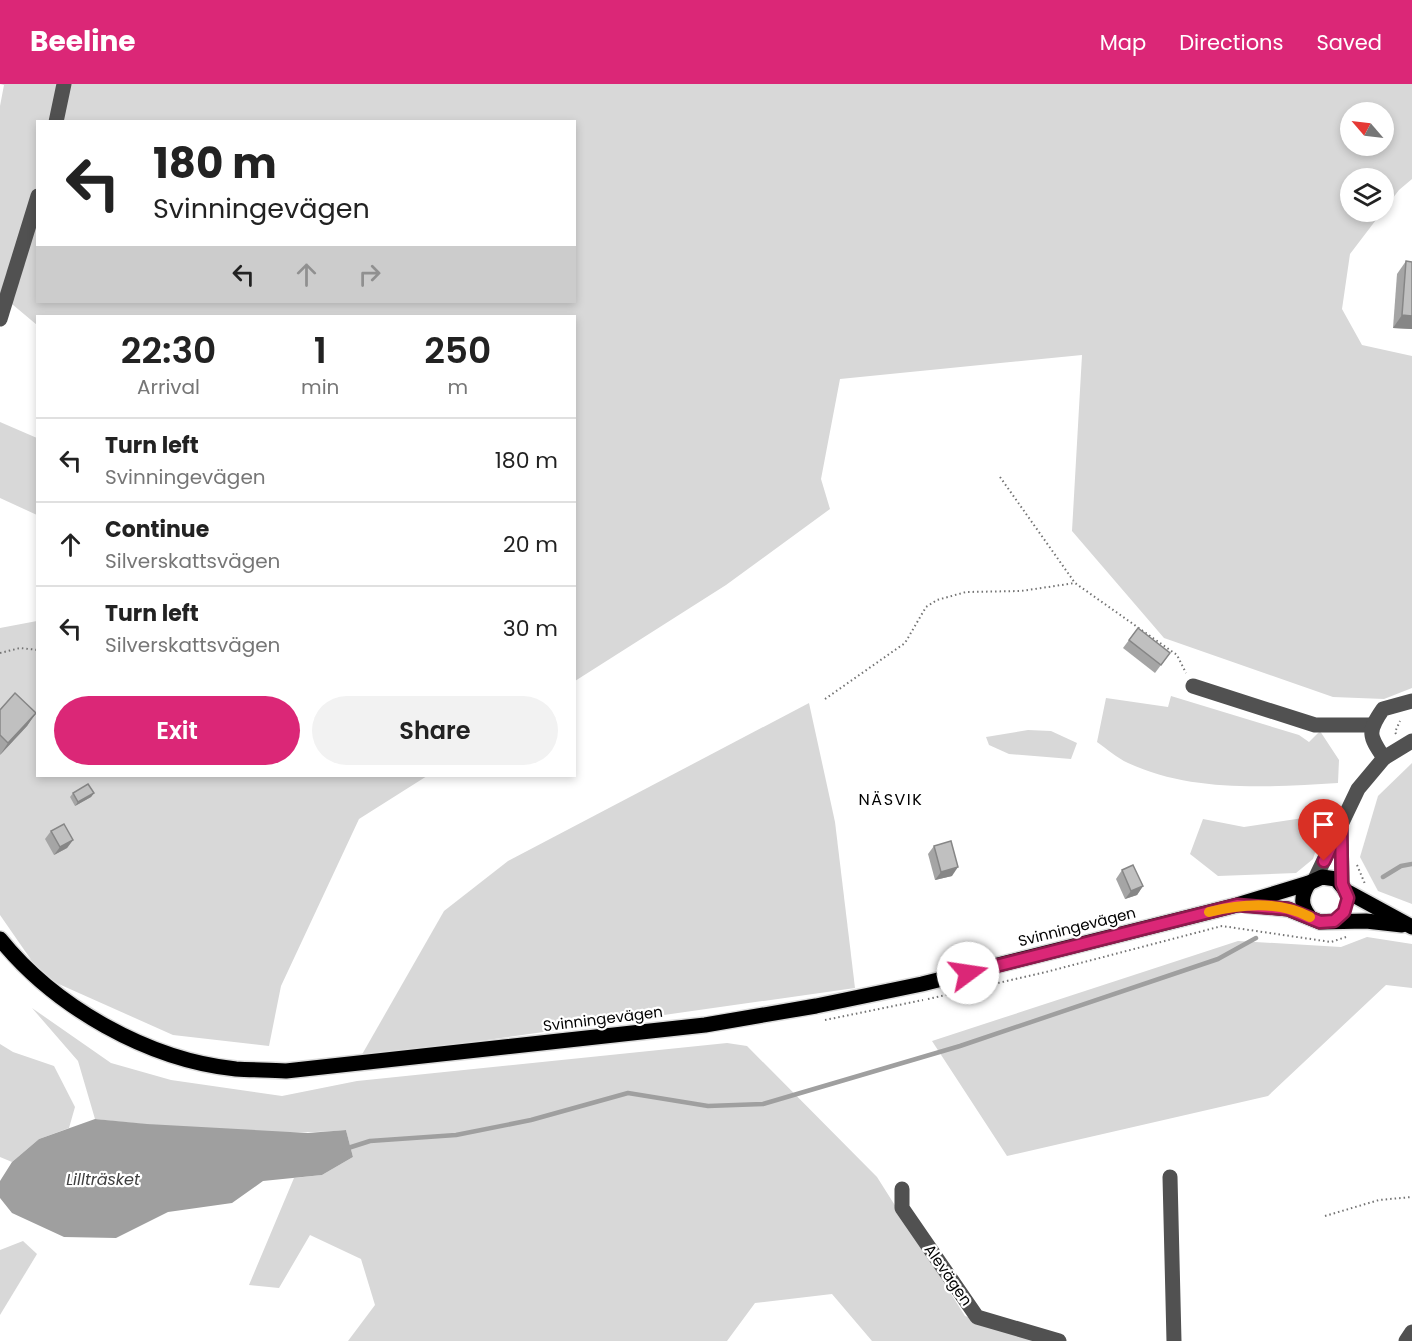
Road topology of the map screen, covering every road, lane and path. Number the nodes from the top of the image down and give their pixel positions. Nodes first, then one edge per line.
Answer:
1 (64, 84) edge
2 (56, 120) edge
3 (36, 202) edge
4 (0, 319) edge
5 (1000, 477) dead end
6 (1075, 583) junction
7 (36, 650) edge
8 (0, 653) edge
9 (1193, 686) joint
10 (825, 699) dead end
11 (1412, 701) edge
12 (1371, 725) junction
13 (1412, 741) edge
14 (1384, 759) junction
15 (1341, 826) junction
16 (1356, 862) dead end
17 (1312, 881) junction
18 (1344, 887) junction
19 (1370, 889) dead end
20 (1237, 905) junction
21 (1309, 916) junction
22 (1334, 921) junction
23 (0, 939) edge
24 (1170, 1177) dead end
25 (902, 1189) dead end
26 (1412, 1197) edge
27 (1325, 1216) dead end
28 (1412, 1332) edge
29 (1059, 1341) edge
30 (1174, 1341) edge
31 (1406, 1341) edge

1 - 2 street
3 - 4 street
5 - 6 path
6 - 9 path
6 - 10 path
7 - 8 path
9 - 12 street
11 - 12 street
12 - 14 street
13 - 14 street
14 - 15 street
15 - 17 street
15 - 18 street
16 - 19 path
17 - 18 main road, Svinningevägen
17 - 20 main road, Svinningevägen
17 - 21 main road
18 - 22 main road
18 - 22 main road, Svinningevägen
20 - 21 main road, Svinningevägen
20 - 23 main road, Svinningevägen
21 - 22 main road, Svinningevägen
24 - 30 street
25 - 29 street, Alevägen
26 - 27 path
28 - 31 street

